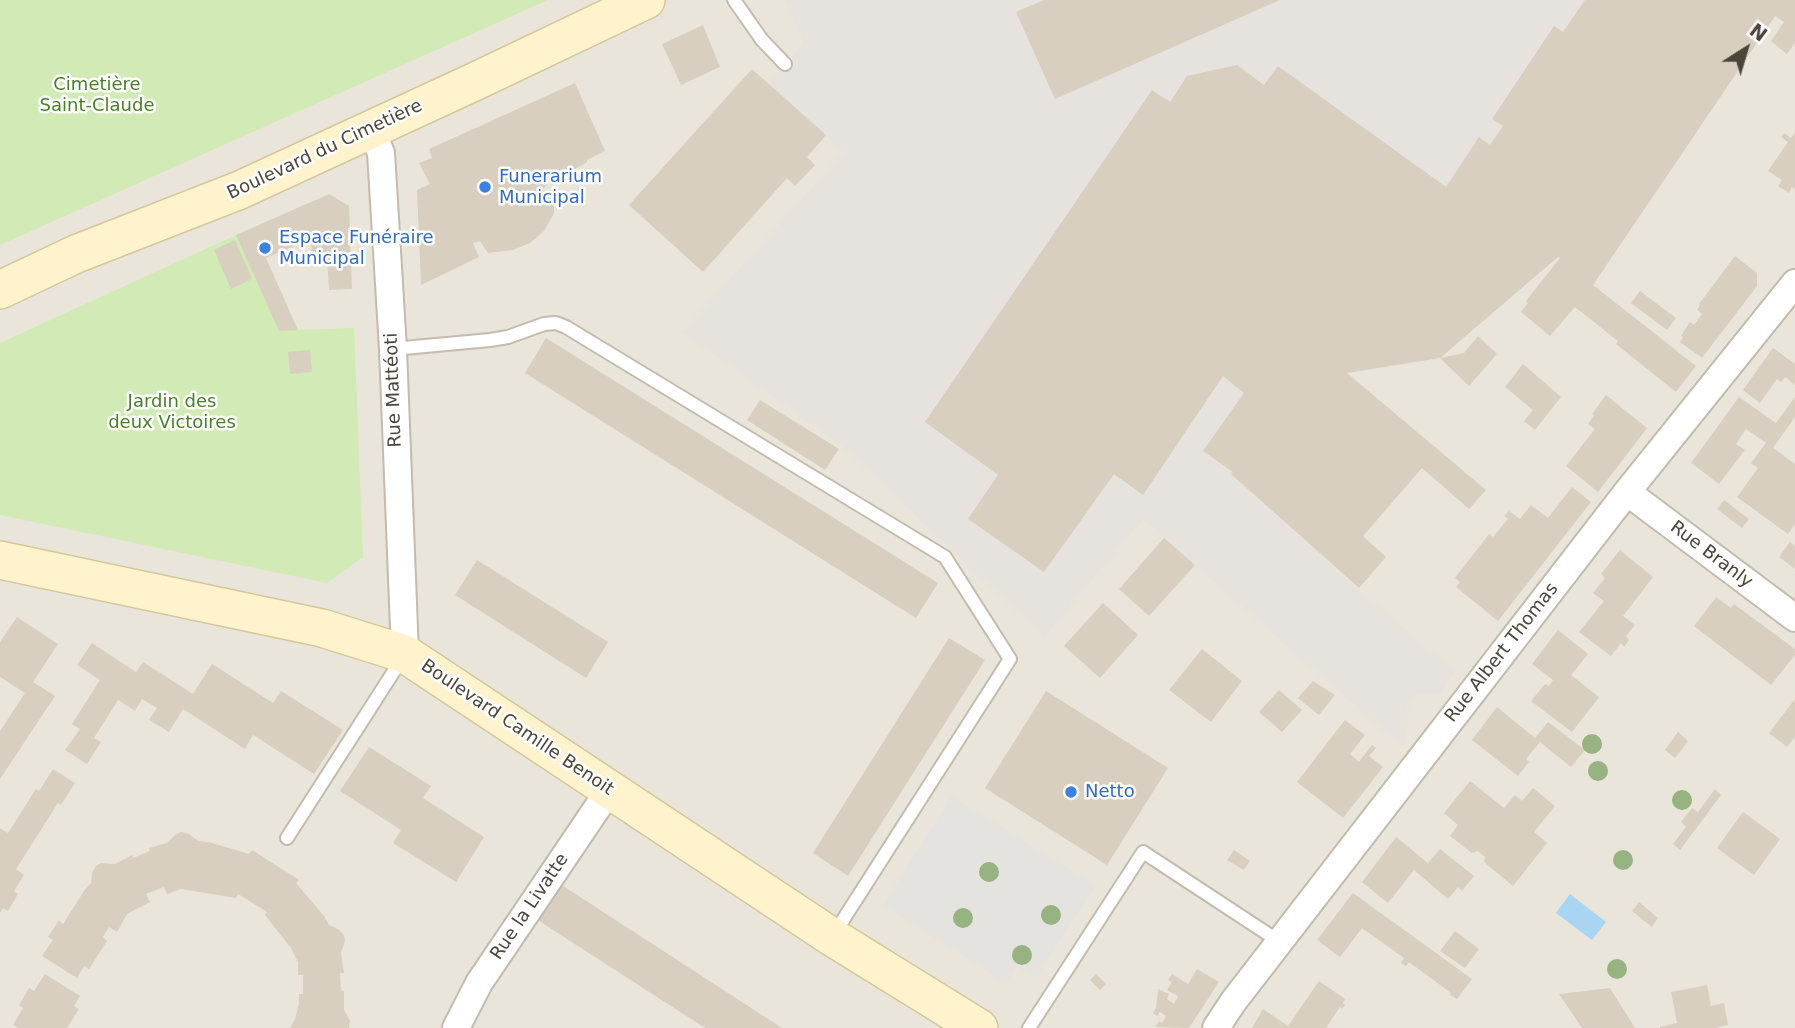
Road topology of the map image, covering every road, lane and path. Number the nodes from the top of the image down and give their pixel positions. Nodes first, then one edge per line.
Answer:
1 (646, 0) edge
2 (734, 0) edge
3 (785, 64) dead end
4 (371, 129) junction
5 (1795, 283) edge
6 (0, 290) edge
7 (393, 349) junction
8 (1627, 492) junction
9 (0, 560) edge
10 (1795, 618) edge
11 (405, 654) junction
12 (610, 789) junction
13 (287, 838) dead end
14 (832, 937) junction
15 (1280, 942) junction
16 (456, 1028) edge
17 (979, 1028) edge
18 (1029, 1028) edge
19 (1216, 1028) edge

1 - 4 street, Boulevard du Cimetière
2 - 3 lane
4 - 6 street, Boulevard du Cimetière
4 - 7 street, Rue Mattéoti
5 - 8 street, Rue Albert Thomas
7 - 11 street, Rue Mattéoti
7 - 14 lane
8 - 10 street, Rue Branly
8 - 15 street, Rue Albert Thomas
9 - 11 street, Boulevard Camille Benoit
11 - 12 street, Boulevard Camille Benoit
11 - 13 lane
12 - 14 street, Boulevard Camille Benoit
12 - 16 street, Rue la Livatte
14 - 17 street, Boulevard Camille Benoit
15 - 18 lane
15 - 19 street, Rue Albert Thomas

